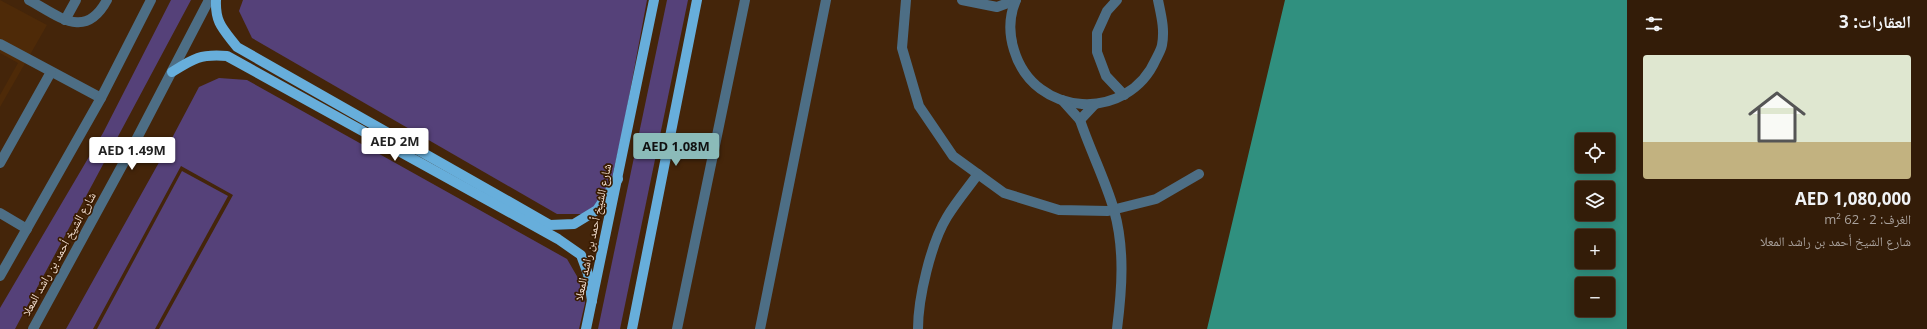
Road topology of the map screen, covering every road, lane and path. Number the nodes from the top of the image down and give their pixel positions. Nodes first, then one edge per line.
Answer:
1 (29, 0) edge
2 (76, 0) edge
3 (107, 0) edge
4 (150, 0) edge
5 (208, 0) edge
6 (216, 0) edge
7 (654, 0) edge
8 (697, 0) edge
9 (745, 0) edge
10 (826, 0) edge
11 (906, 0) edge
12 (962, 0) edge
13 (1016, 0) edge
14 (1117, 0) edge
15 (1158, 0) edge
16 (997, 7) junction
17 (65, 20) junction
18 (1011, 20) junction
19 (0, 44) edge
20 (5, 49) edge
21 (51, 72) junction
22 (172, 72) junction
23 (1124, 95) junction
24 (100, 98) junction
25 (1062, 100) junction
26 (1096, 104) junction
27 (1080, 120) junction
28 (0, 162) edge
29 (978, 174) junction
30 (1199, 174) dead end
31 (618, 179) junction
32 (1114, 210) junction
33 (0, 213) edge
34 (27, 229) junction
35 (0, 276) edge
36 (592, 301) junction
37 (32, 329) edge
38 (586, 329) edge
39 (632, 329) edge
40 (677, 329) edge
41 (760, 329) edge
42 (918, 329) edge
43 (1117, 329) edge

1 - 17 street
2 - 17 street
3 - 17 street
4 - 24 street
5 - 22 street, شارع الشيخ أحمد بن راشد المعلا
6 - 31 main road
7 - 31 main road, شارع الشيخ أحمد بن راشد المعلا
8 - 39 main road
9 - 40 street
10 - 41 street
11 - 29 street
12 - 16 street
13 - 16 street
13 - 18 street
14 - 23 street
15 - 23 street
16 - 18 street
18 - 25 street
19 - 20 street
20 - 21 street
21 - 24 street
21 - 28 street
22 - 36 main road
22 - 37 street, شارع الشيخ أحمد بن راشد المعلا
23 - 26 street
24 - 34 street
25 - 26 street
25 - 27 street
26 - 27 street
27 - 32 street
29 - 32 street
29 - 42 street
30 - 32 street
31 - 36 main road, شارع الشيخ أحمد بن راشد المعلا
32 - 43 street
33 - 34 street
34 - 35 street
36 - 38 main road, شارع الشيخ أحمد بن راشد المعلا

